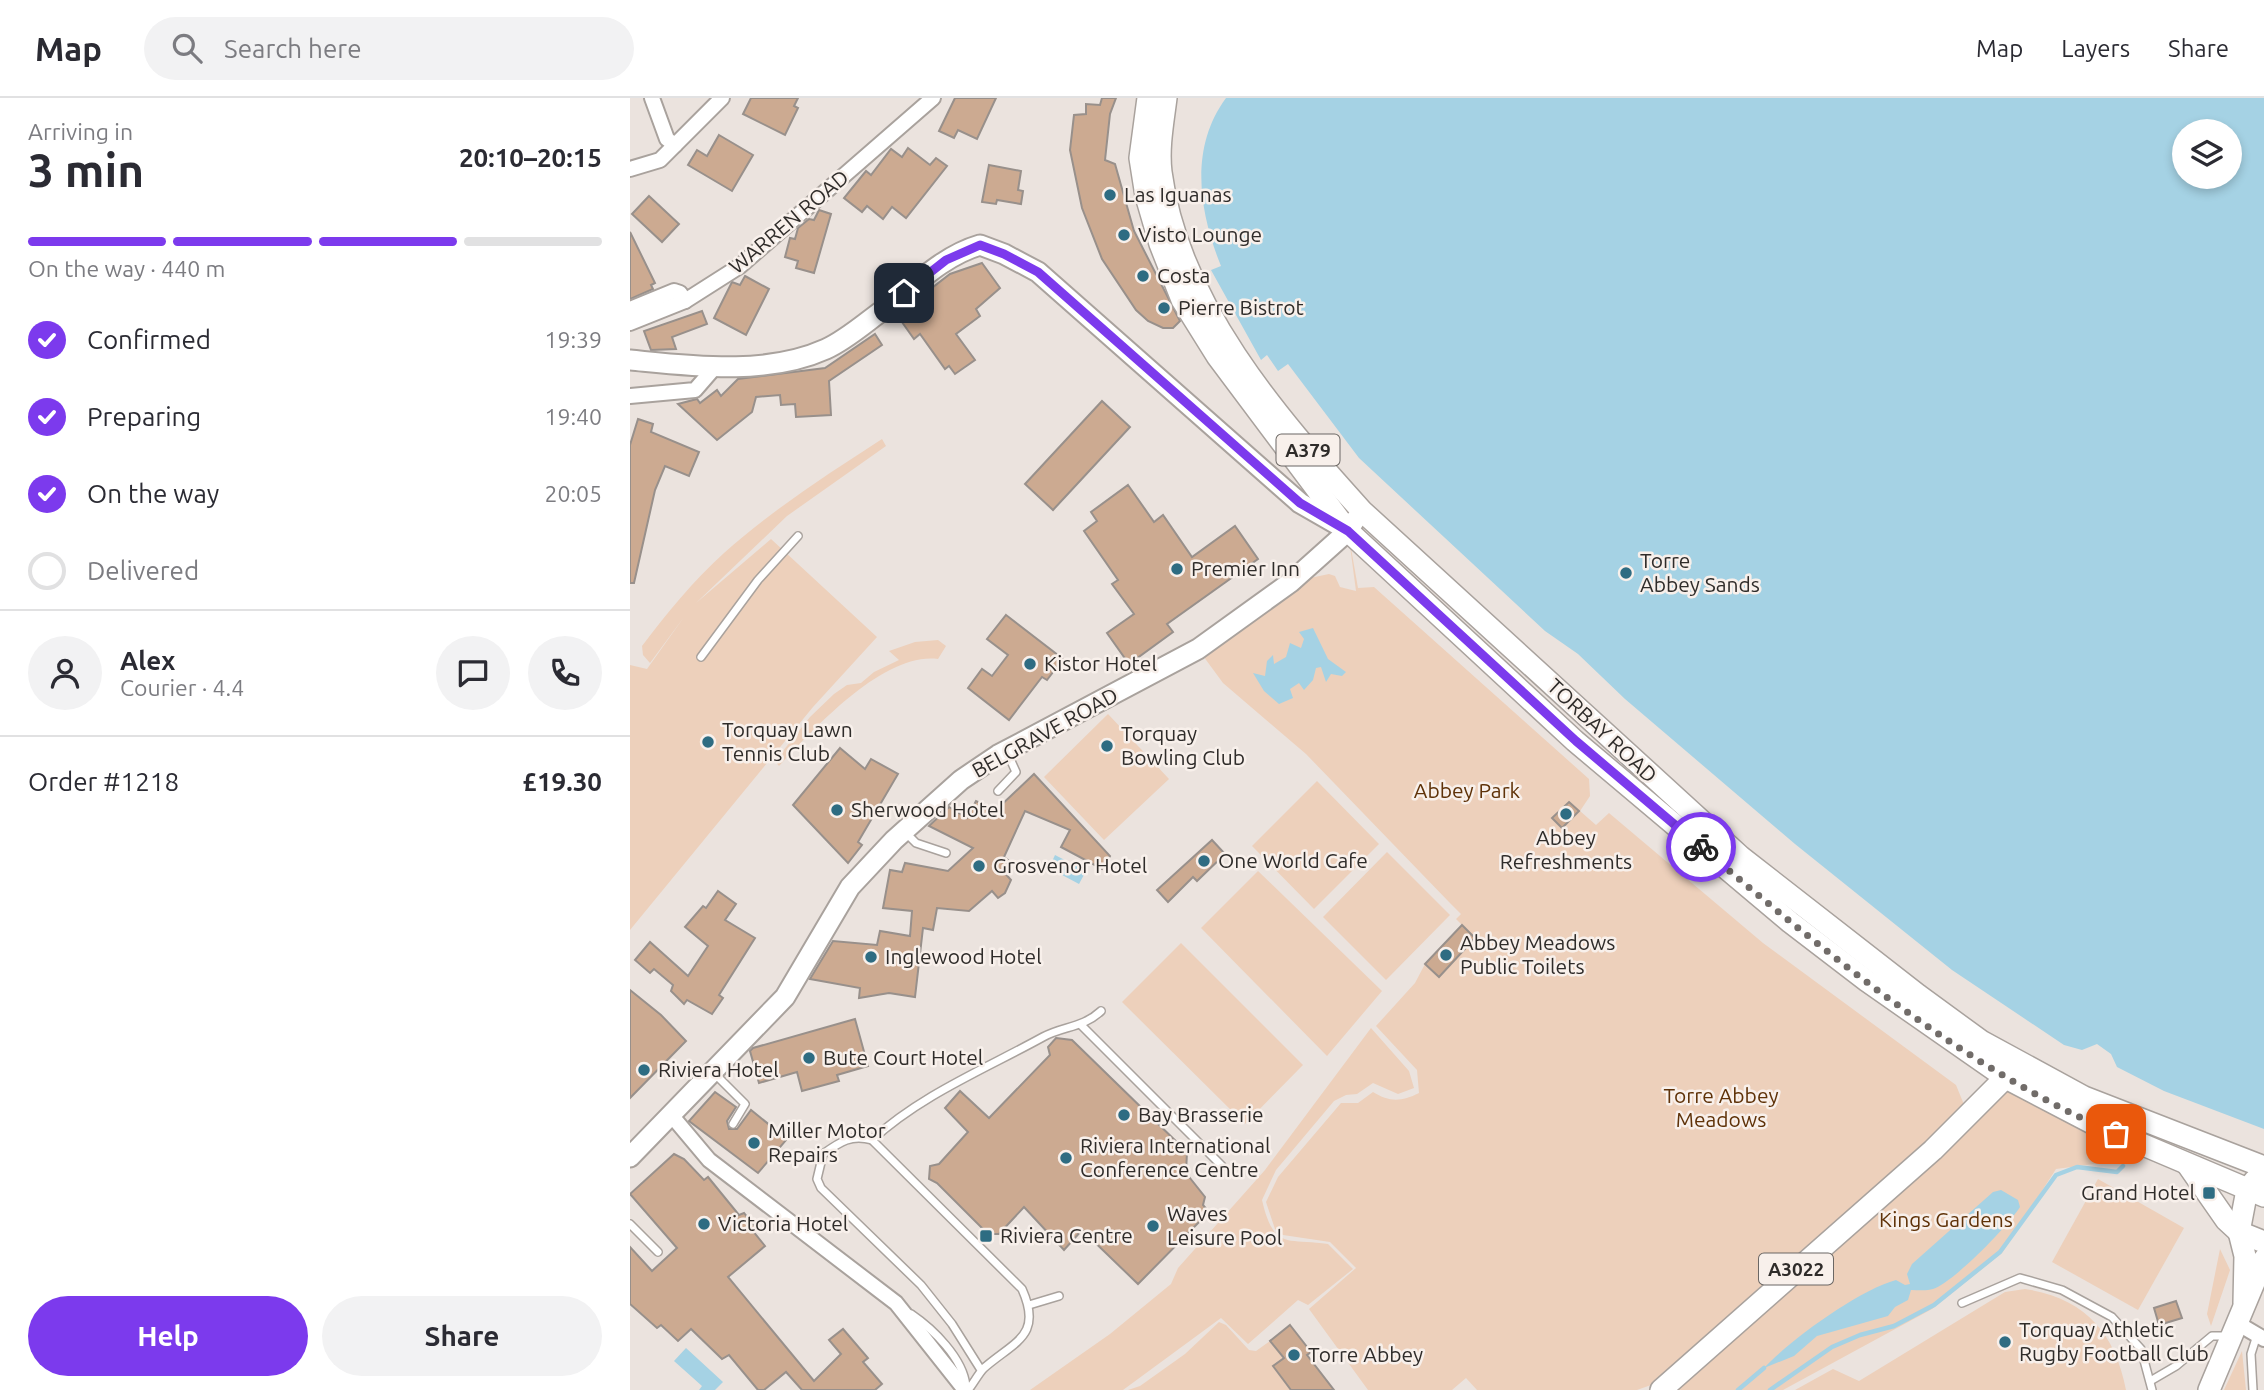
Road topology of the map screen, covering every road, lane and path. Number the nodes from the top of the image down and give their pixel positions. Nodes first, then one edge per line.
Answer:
1 (652, 98) edge
2 (722, 98) edge
3 (933, 98) edge
4 (1148, 98) edge
5 (1166, 98) edge
6 (675, 145) junction
7 (630, 169) edge
8 (685, 302) junction
9 (630, 309) edge
10 (630, 324) edge
11 (630, 360) edge
12 (715, 367) junction
13 (630, 396) edge
14 (1362, 511) junction
15 (1348, 531) junction
16 (798, 537) dead end
17 (701, 657) dead end
18 (1006, 751) junction
19 (998, 792) dead end
20 (904, 831) junction
21 (946, 853) dead end
22 (1101, 1011) dead end
23 (1081, 1025) junction
24 (2013, 1071) junction
25 (713, 1073) junction
26 (672, 1116) junction
27 (733, 1124) dead end
28 (872, 1140) junction
29 (630, 1157) edge
30 (2185, 1163) junction
31 (1222, 1166) dead end
32 (2264, 1167) edge
33 (2255, 1193) edge
34 (630, 1224) edge
35 (2239, 1232) junction
36 (2264, 1241) edge
37 (658, 1252) dead end
38 (2264, 1259) edge
39 (1059, 1296) dead end
40 (896, 1303) junction
41 (1962, 1303) dead end
42 (1029, 1305) junction
43 (2238, 1320) junction
44 (2261, 1337) edge
45 (981, 1370) junction
46 (2151, 1380) junction
47 (966, 1390) edge
48 (1661, 1390) edge
49 (2152, 1390) edge
50 (2209, 1390) edge
51 (2253, 1390) edge

1 - 6 street
2 - 6 street
3 - 8 street, WARREN ROAD
4 - 15 main road, TORBAY ROAD / A379
5 - 14 main road, TORBAY ROAD / A379
6 - 7 street
8 - 9 street
8 - 10 street, WARREN ROAD
11 - 12 street
12 - 13 street
12 - 15 street
14 - 15 street, BELGRAVE ROAD
14 - 24 main road, TORBAY ROAD / A379
15 - 18 street, BELGRAVE ROAD
15 - 24 main road, TORBAY ROAD / A379
16 - 17 lane
18 - 19 lane
18 - 20 street, BELGRAVE ROAD
20 - 21 lane
20 - 25 street, BELGRAVE ROAD
22 - 23 lane
23 - 28 lane
23 - 31 lane
24 - 30 main road, TORBAY ROAD
24 - 32 main road, TORBAY ROAD
24 - 48 main road, A3022
25 - 26 street, BELGRAVE ROAD
25 - 27 lane
26 - 29 street, BELGRAVE ROAD
26 - 40 street
28 - 42 lane
28 - 45 lane
30 - 33 main road, TORBAY ROAD
30 - 35 main road
32 - 33 main road
33 - 35 main road
34 - 37 lane
35 - 36 main road
35 - 43 main road
38 - 43 main road
39 - 42 lane
40 - 47 street
40 - 47 lane
41 - 46 lane
42 - 45 lane
43 - 44 street
43 - 46 lane
43 - 50 main road
44 - 51 lane
45 - 47 lane
46 - 49 lane

